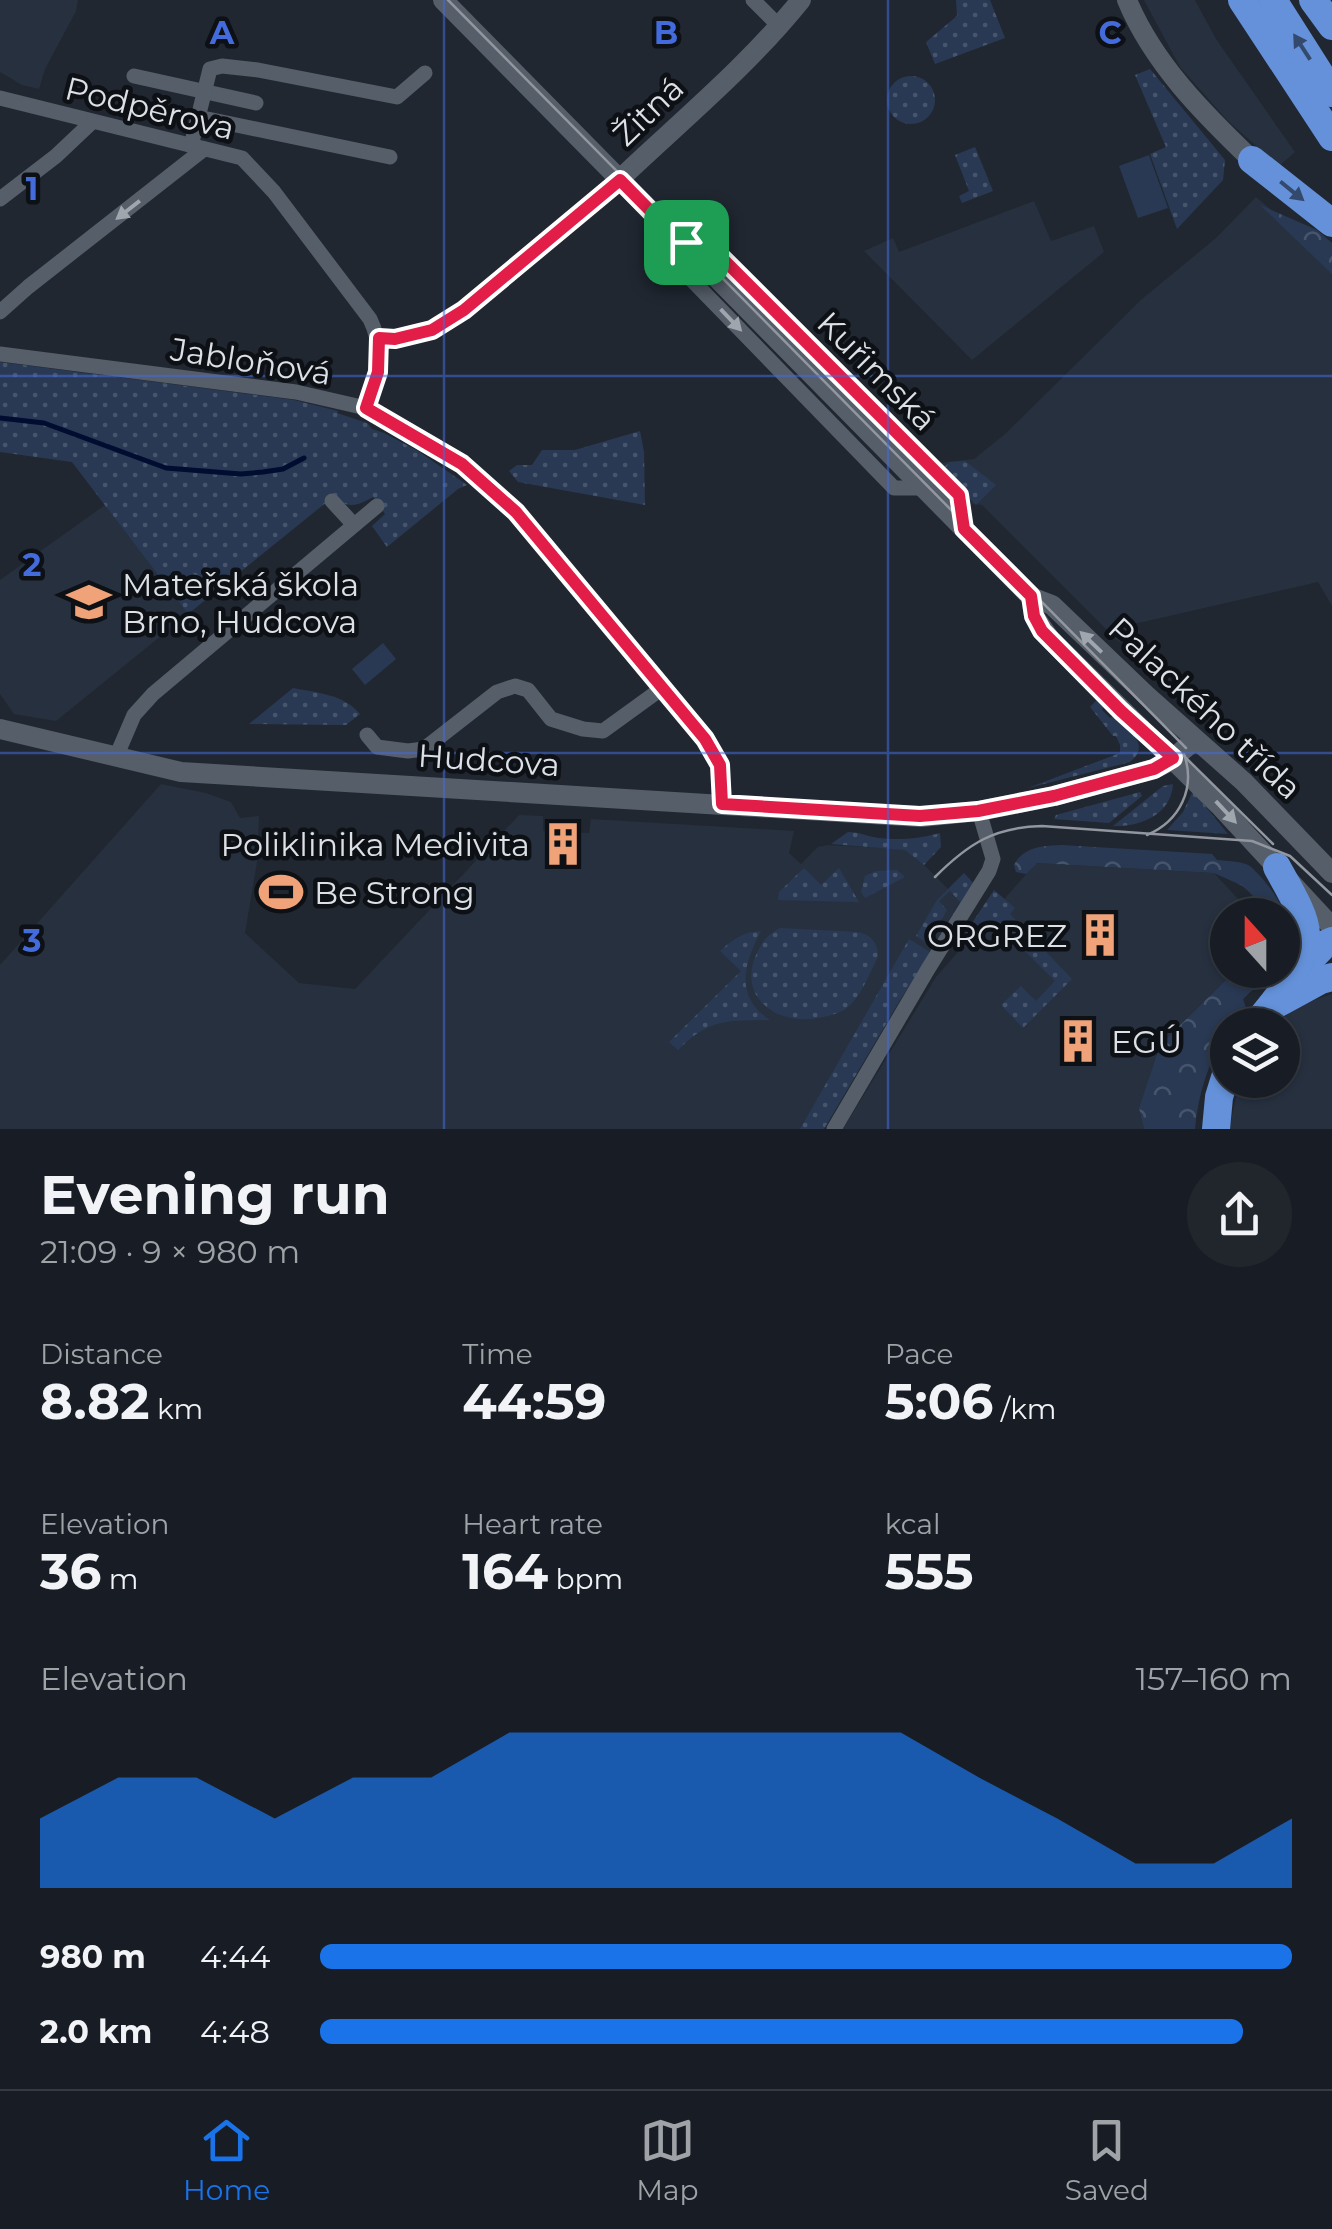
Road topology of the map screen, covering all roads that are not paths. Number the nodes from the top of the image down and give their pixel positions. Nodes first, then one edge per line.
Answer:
1 (443, 0) edge
2 (753, 0) edge
3 (801, 0) edge
4 (1127, 0) edge
5 (1242, 0) edge
6 (1273, 0) edge
7 (1313, 0) edge
8 (1332, 26) edge
9 (780, 27) junction
10 (426, 73) dead end
11 (134, 76) dead end
12 (204, 90) junction
13 (1332, 92) edge
14 (0, 98) edge
15 (256, 103) dead end
16 (198, 117) junction
17 (92, 122) junction
18 (1332, 137) edge
19 (198, 148) junction
20 (390, 157) dead end
21 (1252, 160) joint
22 (620, 180) junction
23 (0, 200) edge
24 (1332, 223) edge
25 (680, 241) junction
26 (0, 312) edge
27 (379, 338) junction
28 (0, 354) edge
29 (366, 408) junction
30 (332, 501) dead end
31 (377, 506) dead end
32 (354, 524) junction
33 (964, 529) junction
34 (1031, 596) junction
35 (661, 689) junction
36 (0, 729) edge
37 (368, 735) dead end
38 (1195, 740) junction
39 (116, 757) junction
40 (1173, 758) junction
41 (722, 804) junction
42 (978, 811) junction
43 (1277, 867) junction
44 (1332, 873) edge
45 (1332, 927) edge
46 (1332, 941) edge
47 (1332, 963) edge
48 (1332, 977) edge
49 (1276, 1003) edge
50 (1220, 1098) edge
51 (834, 1129) edge
52 (1216, 1129) edge

1 - 22 street, Kuřimská
2 - 9 street
3 - 9 street, Žitná
4 - 21 street
5 - 18 highway
13 -> 6 highway
7 - 8 highway
9 - 22 street, Žitná
10 - 12 street
11 - 12 street
12 - 15 street
12 - 16 street
14 - 17 street, Podpěrova
16 - 19 street
16 - 20 street, Podpěrova
17 - 19 street, Podpěrova
17 - 23 street
19 -> 26 street
19 - 27 street, Podpěrova
21 -> 24 highway
22 - 25 street, Kuřimská
22 - 27 street
25 - 33 street, Kuřimská
25 - 33 street, Kuřimská
27 - 29 street
28 - 29 street, Jabloňová
29 - 35 street, Jabloňová
30 - 32 street
31 - 32 street
32 - 39 street
33 - 34 street, Palackého třída
38 -> 34 street, Palackého třída
34 - 40 street, Palackého třída
35 - 37 street
35 - 41 street, Jabloňová
36 - 39 street, Hudcova
38 - 40 street, Hudcova
38 - 44 street, Palackého třída
39 - 41 street, Hudcova
40 - 42 street, Hudcova
40 -> 43 street, Palackého třída
41 - 42 street, Hudcova
42 - 51 street
43 - 45 street, Palackého třída
43 - 49 highway
46 - 49 highway
47 - 49 highway
48 - 49 highway
50 - 52 highway

